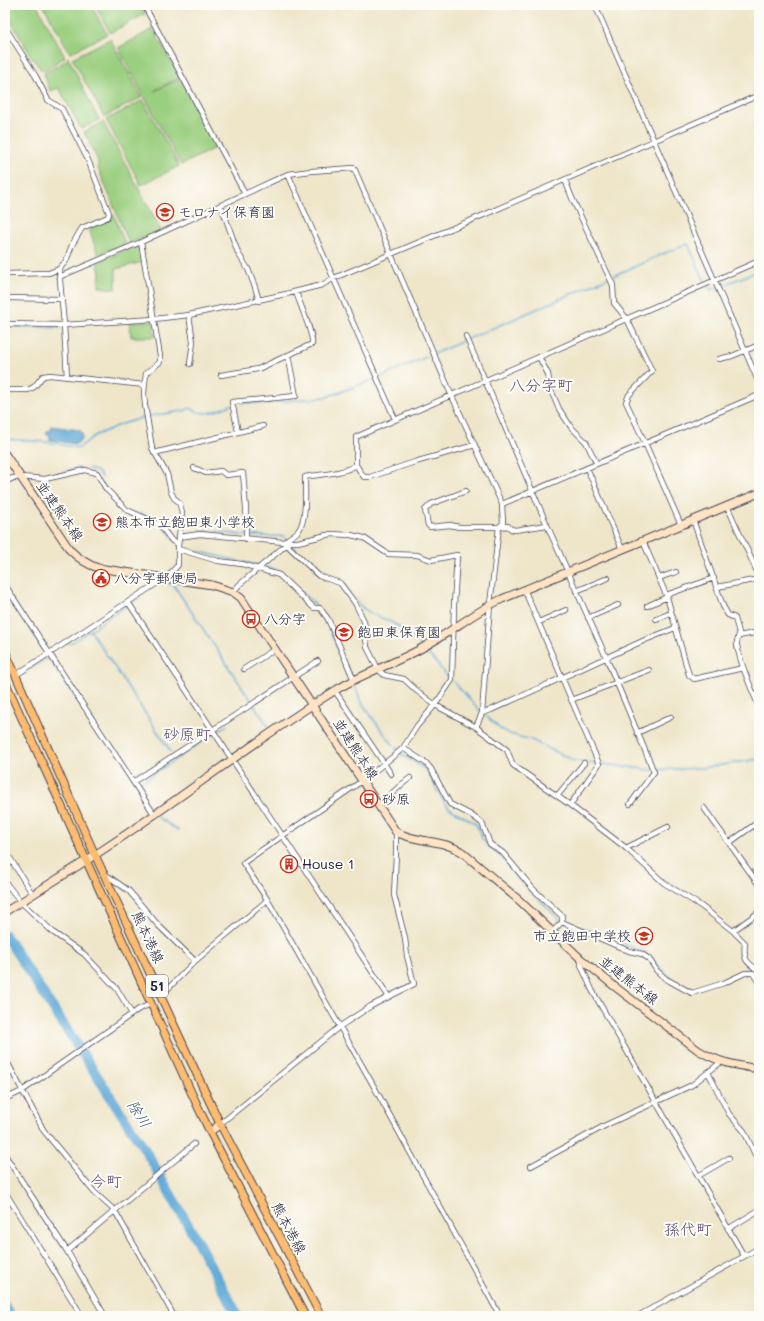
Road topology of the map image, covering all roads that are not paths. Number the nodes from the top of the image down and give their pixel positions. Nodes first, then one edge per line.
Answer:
1 (144, 5) edge
2 (595, 5) edge
3 (5, 27) edge
4 (759, 95) edge
5 (653, 141) junction
6 (288, 174) junction
7 (565, 180) junction
8 (245, 194) junction
9 (221, 205) junction
10 (141, 242) junction
11 (391, 254) junction
12 (759, 261) edge
13 (59, 269) junction
14 (5, 274) edge
15 (59, 277) junction
16 (334, 278) junction
17 (714, 281) junction
18 (296, 292) junction
19 (5, 298) edge
20 (62, 299) junction
21 (259, 301) junction
22 (189, 315) junction
23 (627, 318) junction
24 (154, 319) junction
25 (5, 324) edge
26 (64, 325) junction
27 (466, 336) dead end
28 (759, 345) edge
29 (745, 351) junction
30 (288, 355) junction
31 (539, 357) junction
32 (719, 359) dead end
33 (190, 364) dead end
34 (221, 375) dead end
35 (67, 377) junction
36 (485, 380) junction
37 (759, 383) edge
38 (145, 385) junction
39 (5, 390) edge
40 (451, 394) junction
41 (759, 396) edge
42 (395, 419) junction
43 (263, 426) dead end
44 (238, 432) junction
45 (645, 443) junction
46 (475, 445) junction
47 (154, 453) junction
48 (5, 454) edge
49 (597, 464) junction
50 (356, 465) junction
51 (194, 468) dead end
52 (587, 468) junction
53 (21, 477) junction
54 (5, 482) edge
55 (466, 491) dead end
56 (533, 491) junction
57 (759, 492) edge
58 (502, 504) junction
59 (727, 506) junction
60 (693, 520) junction
61 (547, 524) junction
62 (681, 525) junction
63 (499, 527) junction
64 (179, 537) junction
65 (246, 539) junction
66 (643, 541) junction
67 (286, 543) junction
68 (178, 547) junction
69 (622, 549) junction
70 (259, 568) junction
71 (567, 571) junction
72 (676, 572) dead end
73 (163, 578) junction
74 (608, 578) dead end
75 (659, 578) junction
76 (714, 578) junction
77 (759, 578) edge
78 (5, 585) edge
79 (717, 587) junction
80 (524, 589) junction
81 (576, 591) junction
82 (233, 592) junction
83 (667, 597) junction
84 (128, 602) junction
85 (490, 604) junction
86 (618, 606) dead end
87 (647, 606) dead end
88 (566, 610) dead end
89 (671, 613) junction
90 (588, 618) junction
91 (656, 619) dead end
92 (539, 622) junction
93 (454, 628) junction
94 (675, 628) junction
95 (759, 632) edge
96 (739, 636) junction
97 (275, 649) junction
98 (5, 651) edge
99 (49, 653) junction
100 (606, 657) junction
101 (318, 661) dead end
102 (743, 668) junction
103 (244, 669) dead end
104 (378, 669) junction
105 (649, 670) dead end
106 (16, 675) junction
107 (294, 677) junction
108 (562, 677) junction
109 (354, 680) junction
110 (5, 682) edge
111 (616, 682) junction
112 (335, 691) junction
113 (571, 700) junction
114 (312, 705) junction
115 (435, 705) junction
116 (759, 707) edge
117 (482, 713) junction
118 (671, 717) dead end
119 (476, 726) junction
120 (213, 729) junction
121 (637, 733) junction
122 (403, 748) junction
123 (232, 759) junction
124 (384, 763) junction
125 (584, 763) dead end
126 (391, 774) dead end
127 (410, 778) dead end
128 (362, 781) junction
129 (133, 782) junction
130 (557, 796) junction
131 (630, 804) dead end
132 (570, 805) junction
133 (378, 806) junction
134 (704, 808) dead end
135 (154, 814) junction
136 (668, 827) dead end
137 (396, 832) junction
138 (759, 832) edge
139 (283, 835) junction
140 (729, 843) junction
141 (626, 848) junction
142 (5, 850) edge
143 (95, 855) junction
144 (86, 861) junction
145 (102, 872) junction
146 (5, 882) edge
147 (759, 885) edge
148 (33, 895) junction
149 (267, 899) junction
150 (21, 902) junction
151 (5, 912) edge
152 (759, 912) edge
153 (562, 922) junction
154 (553, 931) junction
155 (733, 931) junction
156 (581, 958) junction
157 (195, 961) junction
158 (759, 971) edge
159 (759, 983) edge
160 (161, 996) junction
161 (389, 997) junction
162 (150, 1004) junction
163 (132, 1014) junction
164 (339, 1027) junction
165 (5, 1058) edge
166 (721, 1062) junction
167 (759, 1069) edge
168 (708, 1072) junction
169 (22, 1091) junction
170 (5, 1099) edge
171 (655, 1101) junction
172 (220, 1124) junction
173 (210, 1132) junction
174 (194, 1144) dead end
175 (5, 1155) edge
176 (729, 1158) dead end
177 (759, 1163) edge
178 (531, 1166) dead end
179 (698, 1176) junction
180 (5, 1192) edge
181 (759, 1210) edge
182 (115, 1211) junction
183 (728, 1228) junction
184 (759, 1248) edge
185 (67, 1251) junction
186 (744, 1256) junction
187 (307, 1291) junction
188 (295, 1297) junction
189 (82, 1316) edge
190 (105, 1316) edge
191 (174, 1316) edge
192 (305, 1316) edge
193 (321, 1316) edge
194 (500, 1316) edge
195 (638, 1316) edge

1 - 8 street
2 - 5 street
3 - 13 street
4 - 5 street
5 - 7 street
5 - 17 street
6 - 8 street
6 - 11 street
6 - 16 street
7 - 11 street
7 - 23 street
8 - 9 street
9 - 10 street
9 - 21 street
10 - 15 street
10 - 24 street
11 - 16 street
11 - 40 street
12 - 17 street
13 - 14 street
13 - 15 street
15 - 20 street
16 - 18 street
16 - 42 street
17 - 23 street
17 - 29 street
18 - 21 street
18 - 30 street
19 - 20 street
20 - 26 street
21 - 22 street
22 - 24 street
22 - 33 street
23 - 31 street
23 - 45 street
24 - 26 street
24 - 38 street
25 - 26 street
26 - 35 street
27 - 36 street
28 - 29 street
29 - 32 street
29 - 37 street
30 - 34 street
30 - 44 street
31 - 36 street
31 - 49 street
35 - 38 street
35 - 39 street
36 - 40 street
36 - 56 street
38 - 47 street
40 - 42 street
40 - 46 street
41 - 45 street
42 - 50 street
43 - 44 street
44 - 47 street
45 - 49 street
45 - 62 street
46 - 50 street
46 - 58 street
47 - 64 street
48 - 53 main road, 並建熊本線
49 - 52 street
50 - 67 street
51 - 65 street
52 - 56 street
52 - 69 street
53 - 54 street
53 - 68 street
53 - 73 main road, 並建熊本線
55 - 63 street
56 - 58 street
56 - 61 street
57 - 59 main road
58 - 63 street
59 - 60 main road
59 - 77 street
60 - 62 main road
60 - 76 street
61 - 63 street
61 - 71 street
62 - 66 main road
63 - 85 street
64 - 65 street
64 - 68 street
65 - 67 street
66 - 69 main road
66 - 75 street
67 - 70 street
67 - 93 street
67 - 104 street
68 - 70 street
68 - 73 street
69 - 71 main road
70 - 82 street
70 - 109 street
71 - 80 main road
71 - 81 street
72 - 75 street
73 - 82 main road, 並建熊本線
73 - 84 street
74 - 81 street
75 - 83 street
76 - 79 street
76 - 83 street
77 - 79 street
78 - 99 street
79 - 96 street
80 - 85 main road
80 - 92 street
81 - 90 street
82 - 97 main road, 並建熊本線
83 - 87 street
83 - 89 street
84 - 99 street
84 - 120 street
85 - 93 main road
85 - 117 street
86 - 90 street
88 - 92 street
89 - 91 street
89 - 94 street
90 - 100 street
92 - 108 street
93 - 104 main road
93 - 115 street
94 - 100 street
94 - 102 street
95 - 96 street
96 - 102 street
97 - 103 street
97 - 107 main road, 並建熊本線
98 - 106 main road, 熊本港線 / 51
99 - 106 street
99 - 129 street
100 - 108 street
100 - 111 street
101 - 107 street
102 - 116 street
104 - 109 main road
104 - 115 street
105 - 111 street
106 - 110 main road
106 - 143 main road, 熊本港線 / 51
107 - 114 main road, 並建熊本線
107 - 120 street
108 - 113 street
108 - 117 street
109 - 112 main road
110 - 144 main road, 熊本港線 / 51
111 - 113 street
111 - 121 street
112 - 114 main road
112 - 124 street
113 - 132 street
114 - 123 main road
114 - 128 main road, 並建熊本線
115 - 119 street
115 - 122 street
117 - 119 street
118 - 121 street
119 - 130 street
120 - 123 street
120 - 129 street
121 - 131 street
122 - 124 street
122 - 153 street
123 - 135 main road
123 - 139 street
124 - 126 street
124 - 128 street
125 - 130 street
127 - 133 street
128 - 133 main road, 並建熊本線
128 - 139 street
129 - 135 street
130 - 132 street
132 - 141 street
133 - 137 main road, 並建熊本線
134 - 140 street
135 - 143 main road
136 - 141 street
137 - 154 main road, 並建熊本線
137 - 161 street
138 - 140 street
139 - 149 street
139 - 161 street
140 - 147 street
141 - 155 street
142 - 148 street
143 - 144 main road
143 - 145 main road, 熊本港線 / 51
144 - 148 main road
144 - 162 main road, 熊本港線 / 51
145 - 157 street
145 - 160 main road, 熊本港線 / 51
146 - 150 street
148 - 150 main road
149 - 157 street
149 - 164 street
150 - 151 main road
150 - 163 street
152 - 155 street
153 - 154 street
153 - 159 street
154 - 156 main road, 並建熊本線
155 - 158 street
156 - 166 main road, 並建熊本線
156 - 171 street
157 - 160 street
160 - 162 main road
160 - 172 main road, 熊本港線 / 51
161 - 164 street
162 - 163 street
162 - 173 main road, 熊本港線 / 51
163 - 169 street
164 - 172 street
164 - 194 street
165 - 169 street
166 - 167 main road, 並建熊本線
166 - 168 street
168 - 171 street
168 - 177 street
169 - 170 street
169 - 182 street
171 - 178 street
171 - 179 street
172 - 173 main road
172 - 187 main road, 熊本港線 / 51
173 - 188 main road, 熊本港線 / 51
174 - 182 street
175 - 185 street
176 - 179 street
179 - 183 street
180 - 189 street
181 - 183 street
182 - 185 street
182 - 191 street
183 - 186 street
184 - 186 street
185 - 190 street
186 - 195 street
187 - 188 main road
187 - 193 main road, 熊本港線 / 51
188 - 192 main road, 熊本港線 / 51

